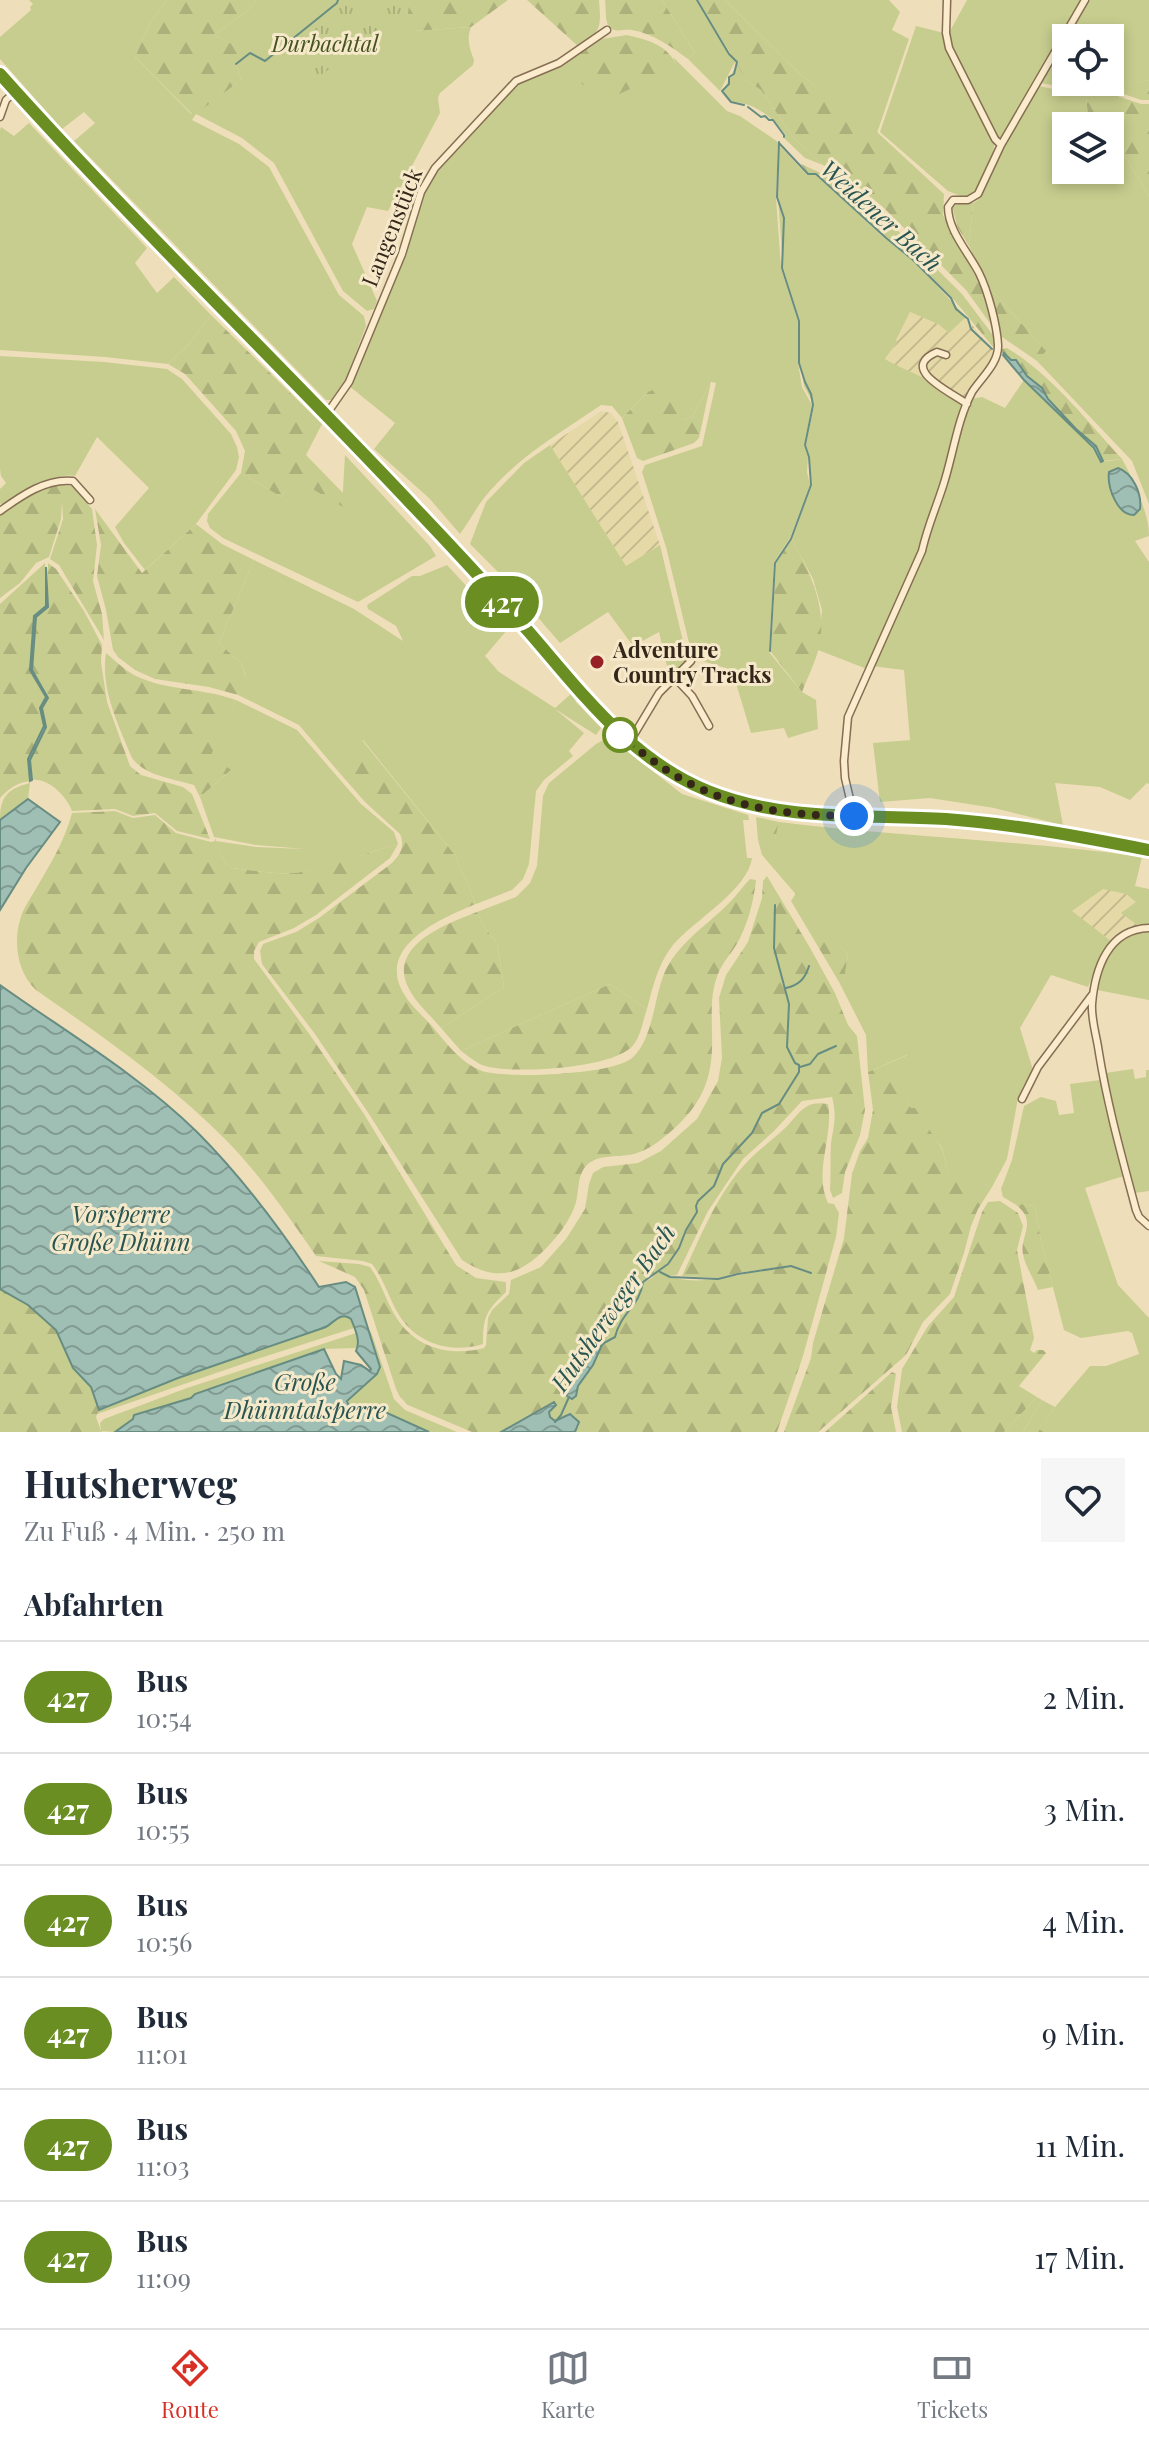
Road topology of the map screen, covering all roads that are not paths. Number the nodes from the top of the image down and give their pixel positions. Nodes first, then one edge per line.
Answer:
1 (947, 0) edge
2 (1085, 0) edge
3 (607, 30) dead end
4 (0, 74) edge
5 (16, 91) junction
6 (0, 117) edge
7 (1001, 145) junction
8 (946, 355) dead end
9 (967, 404) junction
10 (326, 415) junction
11 (90, 500) dead end
12 (0, 511) edge
13 (689, 654) dead end
14 (675, 678) junction
15 (709, 726) dead end
16 (629, 743) junction
17 (854, 816) junction
18 (1149, 850) edge
19 (1149, 928) edge
20 (1095, 992) junction
21 (1022, 1099) dead end
22 (1149, 1226) edge

1 - 7 street
2 - 7 street
3 - 10 street, Langenstück
4 - 5 main road
5 - 6 street
5 - 10 main road
7 - 9 street
8 - 9 street
9 - 17 street
10 - 16 main road
11 - 12 street
13 - 14 street
14 - 15 street
14 - 16 street
16 - 17 main road
17 - 18 main road
19 - 20 street
20 - 21 street
20 - 22 street

